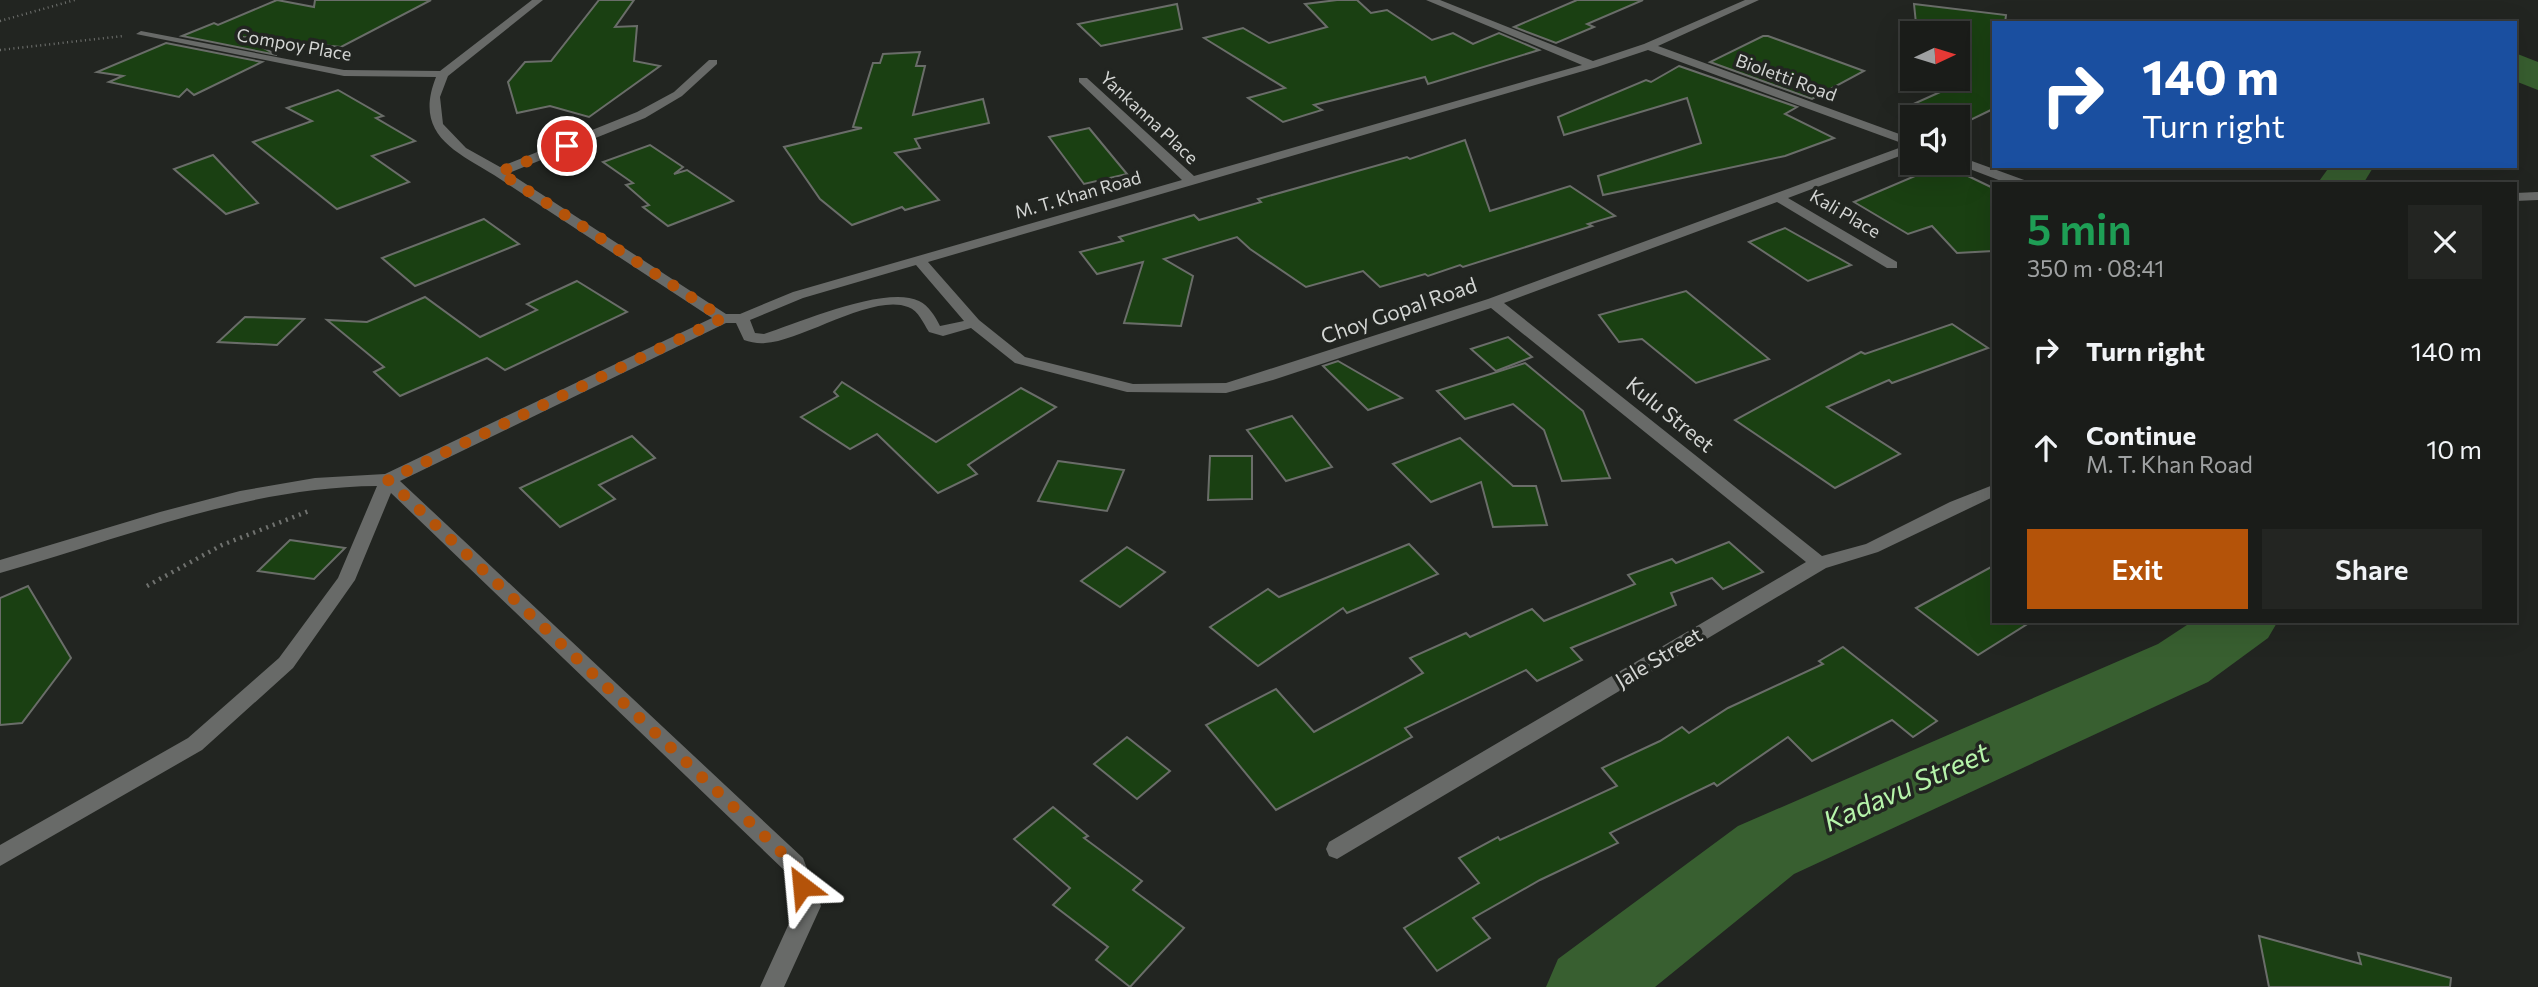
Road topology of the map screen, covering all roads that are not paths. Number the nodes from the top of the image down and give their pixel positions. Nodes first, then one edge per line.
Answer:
1 (538, 0) edge
2 (1431, 0) edge
3 (1754, 0) edge
4 (141, 34) road end
5 (1648, 46) junction
6 (713, 62) dead end
7 (1593, 65) junction
8 (443, 74) junction
9 (1083, 80) dead end
10 (1900, 140) edge
11 (1900, 150) edge
12 (1970, 164) edge
13 (499, 172) junction
14 (1192, 182) junction
15 (2017, 182) edge
16 (2538, 196) edge
17 (1778, 197) junction
18 (2517, 197) edge
19 (919, 260) junction
20 (1892, 265) dead end
21 (1493, 302) junction
22 (723, 318) junction
23 (743, 318) junction
24 (974, 323) junction
25 (388, 480) junction
26 (1992, 491) edge
27 (1819, 563) junction
28 (0, 567) edge
29 (1337, 849) dead end
30 (0, 856) edge
31 (772, 987) edge

1 - 8 street
2 - 7 street
3 - 5 street, M. T. Khan Road
4 - 8 street, Compoy Place
5 - 7 street, M. T. Khan Road
5 - 10 street, Bioletti Road
6 - 13 street
7 - 14 street, M. T. Khan Road
8 - 13 street
9 - 14 street, Yankanna Place
11 - 17 street, Choy Gopal Road
12 - 15 street
13 - 22 street
14 - 19 street, M. T. Khan Road
16 - 18 street
17 - 20 street, Kali Place
17 - 21 street, Choy Gopal Road
19 - 23 street, M. T. Khan Road
19 - 24 street, Choy Gopal Road
21 - 24 street, Choy Gopal Road
21 - 27 street, Kulu Street
22 - 23 street, M. T. Khan Road
22 - 25 street, M. T. Khan Road
23 - 24 street
25 - 28 street
25 - 30 street
25 - 31 street
26 - 27 street, Jale Street
27 - 29 street, Jale Street

